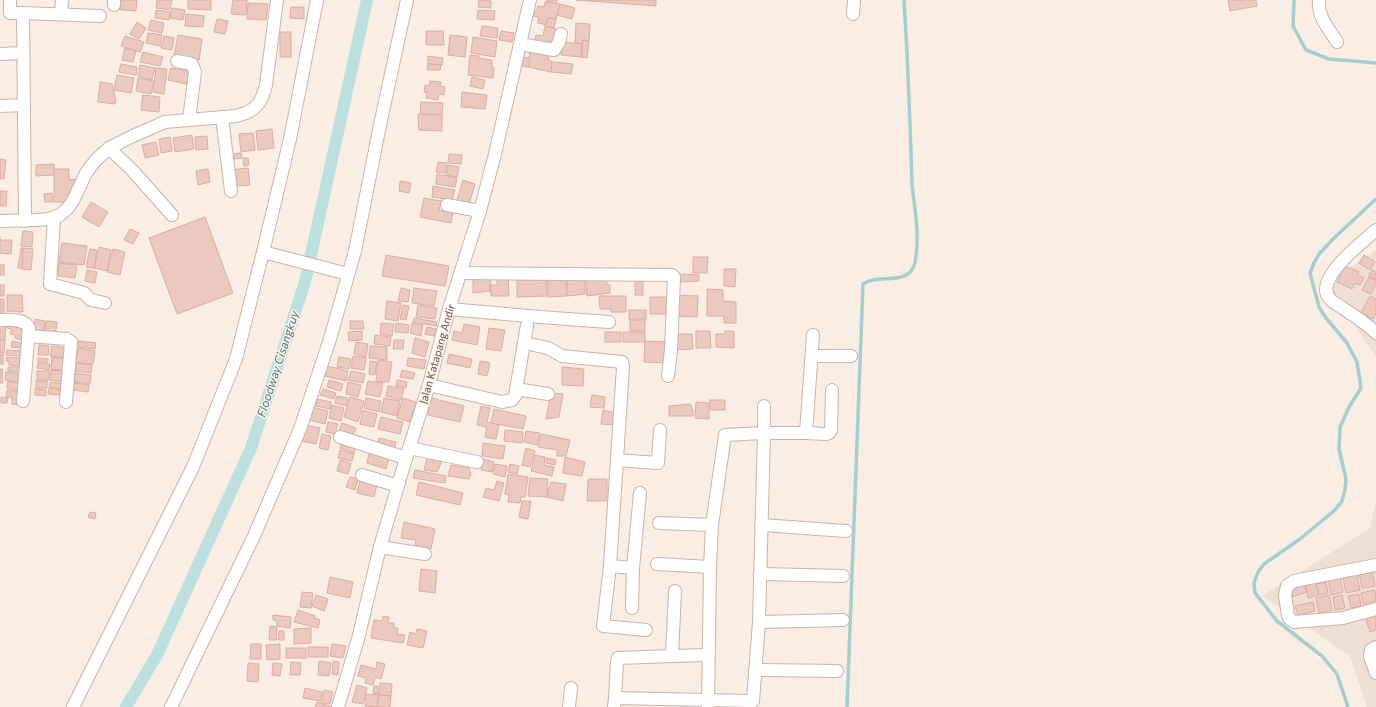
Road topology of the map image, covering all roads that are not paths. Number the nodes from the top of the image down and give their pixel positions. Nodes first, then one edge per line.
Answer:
1 (10, 0) edge
2 (62, 0) edge
3 (277, 0) edge
4 (317, 0) edge
5 (407, 0) edge
6 (530, 0) edge
7 (854, 0) edge
8 (1319, 0) edge
9 (11, 13) edge
10 (61, 14) junction
11 (853, 14) dead end
12 (100, 16) dead end
13 (561, 34) dead end
14 (1337, 42) dead end
15 (520, 44) junction
16 (23, 53) junction
17 (0, 54) edge
18 (177, 62) dead end
19 (24, 105) junction
20 (0, 106) edge
21 (222, 117) junction
22 (189, 120) junction
23 (109, 148) junction
24 (231, 191) dead end
25 (447, 205) dead end
26 (480, 211) junction
27 (172, 215) dead end
28 (54, 217) junction
29 (0, 221) edge
30 (25, 221) junction
31 (1376, 230) edge
32 (263, 252) junction
33 (461, 273) junction
34 (348, 274) junction
35 (105, 303) dead end
36 (449, 309) junction
37 (0, 320) edge
38 (609, 322) dead end
39 (527, 326) dead end
40 (1376, 333) edge
41 (813, 335) dead end
42 (28, 336) junction
43 (524, 343) junction
44 (812, 356) junction
45 (851, 356) dead end
46 (668, 376) dead end
47 (429, 385) junction
48 (516, 389) junction
49 (832, 390) dead end
50 (548, 394) dead end
51 (24, 401) dead end
52 (66, 402) dead end
53 (764, 406) dead end
54 (660, 430) dead end
55 (764, 433) junction
56 (806, 433) junction
57 (340, 437) dead end
58 (407, 453) junction
59 (617, 460) junction
60 (477, 462) dead end
61 (362, 475) dead end
62 (398, 486) junction
63 (640, 493) dead end
64 (659, 523) dead end
65 (712, 525) junction
66 (761, 525) junction
67 (846, 532) dead end
68 (380, 547) junction
69 (425, 554) dead end
70 (657, 564) dead end
71 (1376, 565) edge
72 (610, 566) junction
73 (710, 567) junction
74 (633, 568) junction
75 (760, 574) junction
76 (843, 576) dead end
77 (675, 591) dead end
78 (632, 608) dead end
79 (1376, 609) edge
80 (843, 620) dead end
81 (759, 622) junction
82 (646, 630) dead end
83 (1376, 647) edge
84 (708, 655) junction
85 (672, 656) junction
86 (755, 670) junction
87 (837, 671) dead end
88 (1376, 673) edge
89 (571, 688) dead end
90 (614, 702) edge
91 (708, 703) edge
92 (753, 704) edge
93 (73, 707) edge
94 (171, 707) edge
95 (338, 707) edge
96 (570, 707) edge

1 - 9 street
2 - 10 street
3 - 21 street
4 - 32 street
5 - 34 street
6 - 15 street, Jalan Katapang Andir
7 - 11 street
8 - 14 street
9 - 10 street
9 - 16 street
10 - 12 street
13 - 15 street
15 - 26 street, Jalan Katapang Andir
16 - 17 street
16 - 19 street
18 - 22 street
19 - 20 street
19 - 30 street
21 - 22 street
21 - 24 street
22 - 23 street
23 - 27 street
23 - 28 street
25 - 26 street
26 - 33 street, Jalan Katapang Andir
28 - 30 street
28 - 35 street
29 - 30 street
31 - 40 street
32 - 34 street
32 - 93 street
33 - 36 street, Jalan Katapang Andir
33 - 46 street
34 - 94 street
36 - 38 street
36 - 47 street, Jalan Katapang Andir
37 - 42 street
39 - 43 street
41 - 44 street
42 - 51 street
42 - 52 street
43 - 48 street
43 - 59 street
44 - 45 street
44 - 56 street
47 - 48 street
47 - 58 street, Jalan Katapang Andir
48 - 50 street
49 - 56 street
53 - 55 street
54 - 59 street
55 - 56 street
55 - 65 street
55 - 66 street
57 - 58 street
58 - 60 street
58 - 62 street, Jalan Katapang Andir
59 - 72 street
61 - 62 street
62 - 68 street, Jalan Katapang Andir
63 - 74 street
64 - 65 street
65 - 73 street
66 - 67 street
66 - 75 street
68 - 69 street
68 - 95 street, Jalan Katapang Andir
70 - 73 street
71 - 79 street
72 - 74 street
72 - 82 street
73 - 84 street
74 - 78 street
75 - 76 street
75 - 81 street
77 - 85 street
80 - 81 street
81 - 86 street
83 - 88 street
84 - 85 street
84 - 91 street
85 - 90 street
86 - 87 street
86 - 92 street
89 - 96 street
90 - 91 street
91 - 92 street

